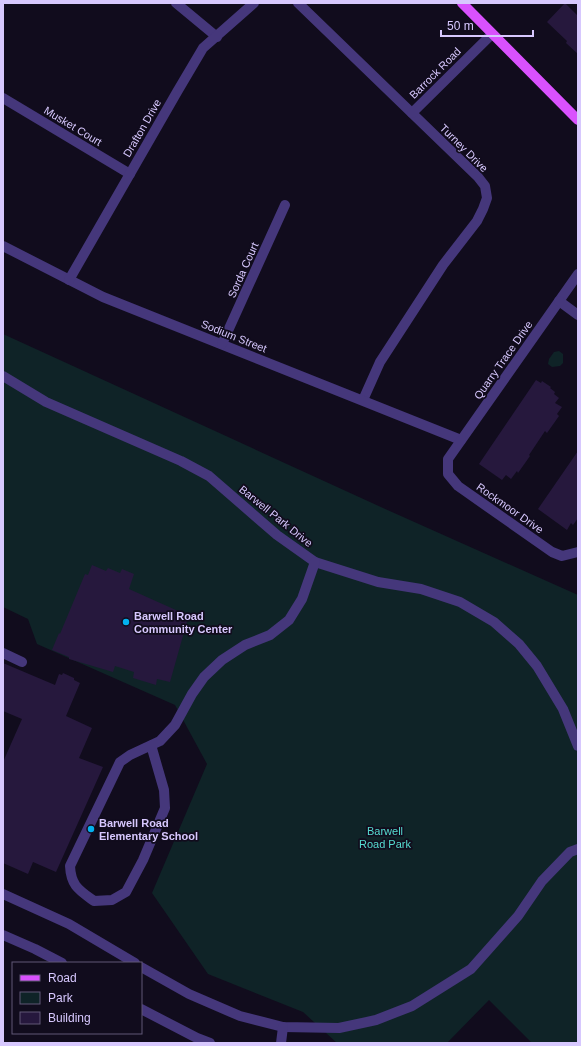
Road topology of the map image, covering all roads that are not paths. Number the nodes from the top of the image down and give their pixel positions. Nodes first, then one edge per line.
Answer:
1 (176, 3) edge
2 (254, 3) edge
3 (298, 3) edge
4 (462, 3) edge
5 (492, 34) junction
6 (217, 37) junction
7 (3, 98) edge
8 (412, 113) junction
9 (578, 120) edge
10 (130, 174) junction
11 (285, 205) dead end
12 (3, 246) edge
13 (578, 274) edge
14 (69, 280) junction
15 (559, 301) junction
16 (578, 315) edge
17 (222, 344) junction
18 (3, 376) edge
19 (363, 400) junction
20 (461, 440) junction
21 (448, 459) joint
22 (578, 552) edge
23 (315, 562) junction
24 (3, 653) edge
25 (22, 662) dead end
26 (151, 745) junction
27 (578, 746) edge
28 (578, 849) edge
29 (3, 894) edge
30 (3, 935) edge
31 (60, 962) edge
32 (133, 962) edge
33 (142, 968) edge
34 (142, 1010) edge
35 (283, 1027) junction
36 (210, 1043) edge
37 (281, 1043) edge

1 - 6 street
2 - 6 street, Drafton Drive
3 - 8 street, Turney Drive
4 - 5 main road
5 - 8 street, Barrock Road
5 - 9 main road
6 - 10 street, Drafton Drive
7 - 10 street, Musket Court
8 - 19 street, Turney Drive
10 - 14 street, Drafton Drive
11 - 17 street, Sorda Court
12 - 14 street, Sodium Street
13 - 15 street, Quarry Trace Drive
14 - 17 street, Sodium Street
15 - 16 street
15 - 20 street, Quarry Trace Drive
17 - 19 street, Sodium Street
18 - 23 street, Barwell Park Drive
19 - 20 street, Sodium Street
20 - 21 street, Quarry Trace Drive
21 - 22 street, Rockmoor Drive
23 - 26 street
23 - 27 street, Barwell Park Drive
24 - 25 street
26 - 26 street
28 - 35 street
29 - 32 street
30 - 31 street
33 - 35 street
34 - 36 street
35 - 37 street

